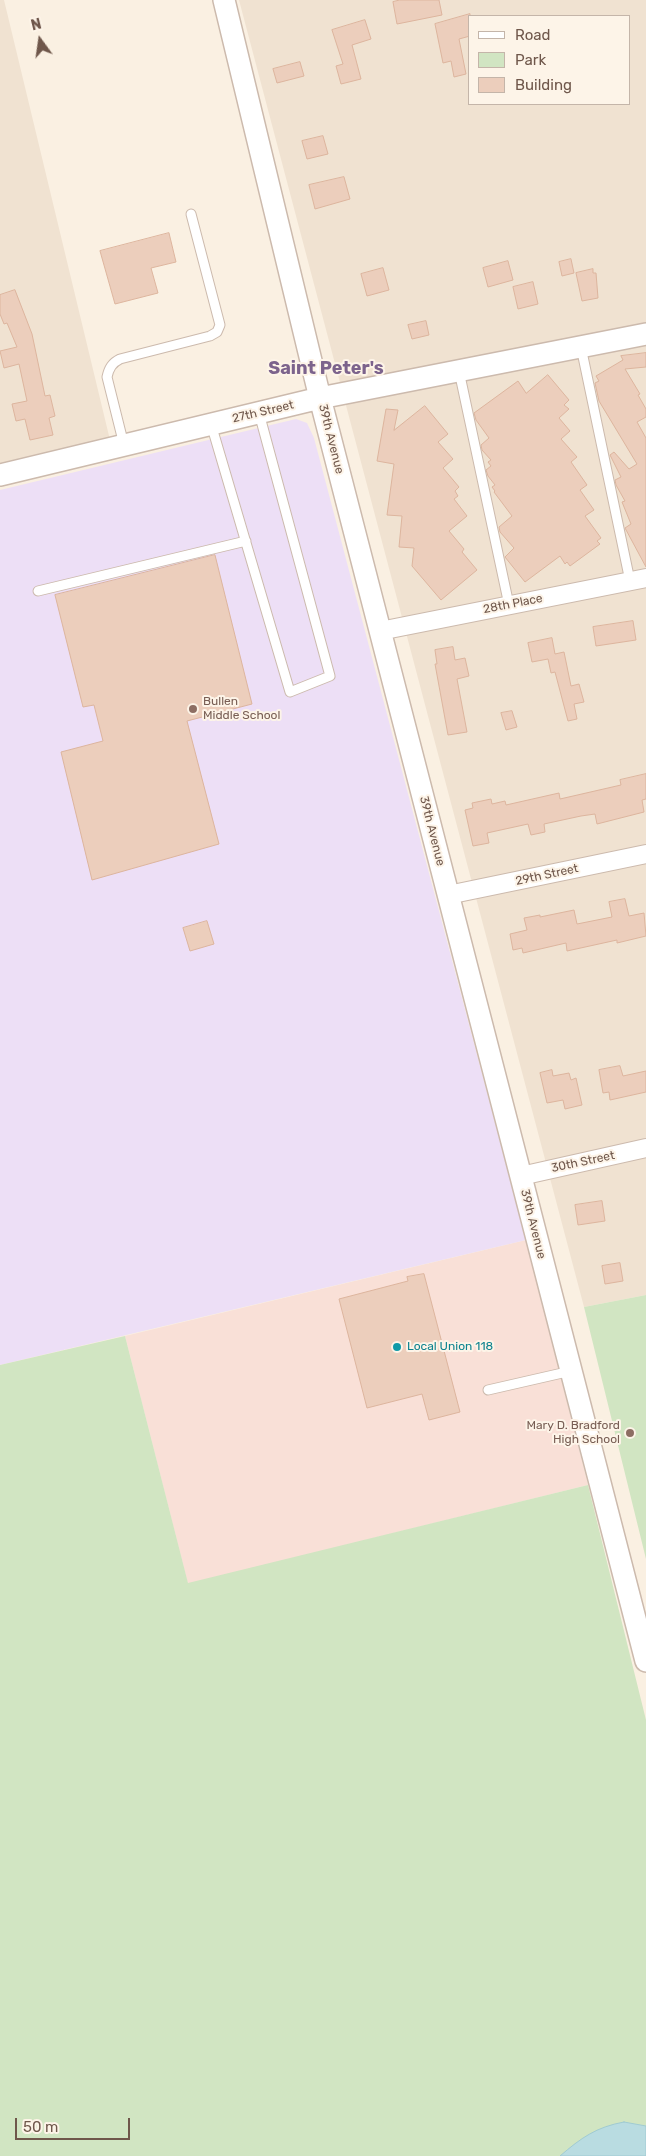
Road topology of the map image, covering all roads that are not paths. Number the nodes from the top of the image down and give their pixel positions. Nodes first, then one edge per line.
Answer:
1 (224, 0) edge
2 (192, 214) dead end
3 (646, 334) edge
4 (581, 347) junction
5 (459, 371) junction
6 (320, 398) junction
7 (259, 413) junction
8 (211, 424) junction
9 (124, 445) junction
10 (0, 475) edge
11 (246, 541) junction
12 (638, 580) edge
13 (38, 591) dead end
14 (509, 605) junction
15 (380, 631) junction
16 (646, 854) edge
17 (448, 895) junction
18 (646, 1148) edge
19 (521, 1176) junction
20 (571, 1371) junction
21 (488, 1390) dead end
22 (646, 1661) edge

1 - 6 street, 39th Avenue
2 - 9 lane
3 - 4 street, 27th Street
4 - 5 street, 27th Street
4 - 12 lane
5 - 6 street, 27th Street
5 - 14 lane
6 - 7 street, 27th Street
6 - 15 street, 39th Avenue
7 - 8 street, 27th Street
7 - 11 lane
8 - 9 street, 27th Street
8 - 11 lane
9 - 10 street, 27th Street
11 - 13 lane
12 - 14 street, 28th Place
14 - 15 street, 28th Place
15 - 17 street, 39th Avenue
16 - 17 street, 29th Street
17 - 19 street, 39th Avenue
18 - 19 street, 30th Street
19 - 20 street, 39th Avenue
20 - 21 lane
20 - 22 street, 39th Avenue

